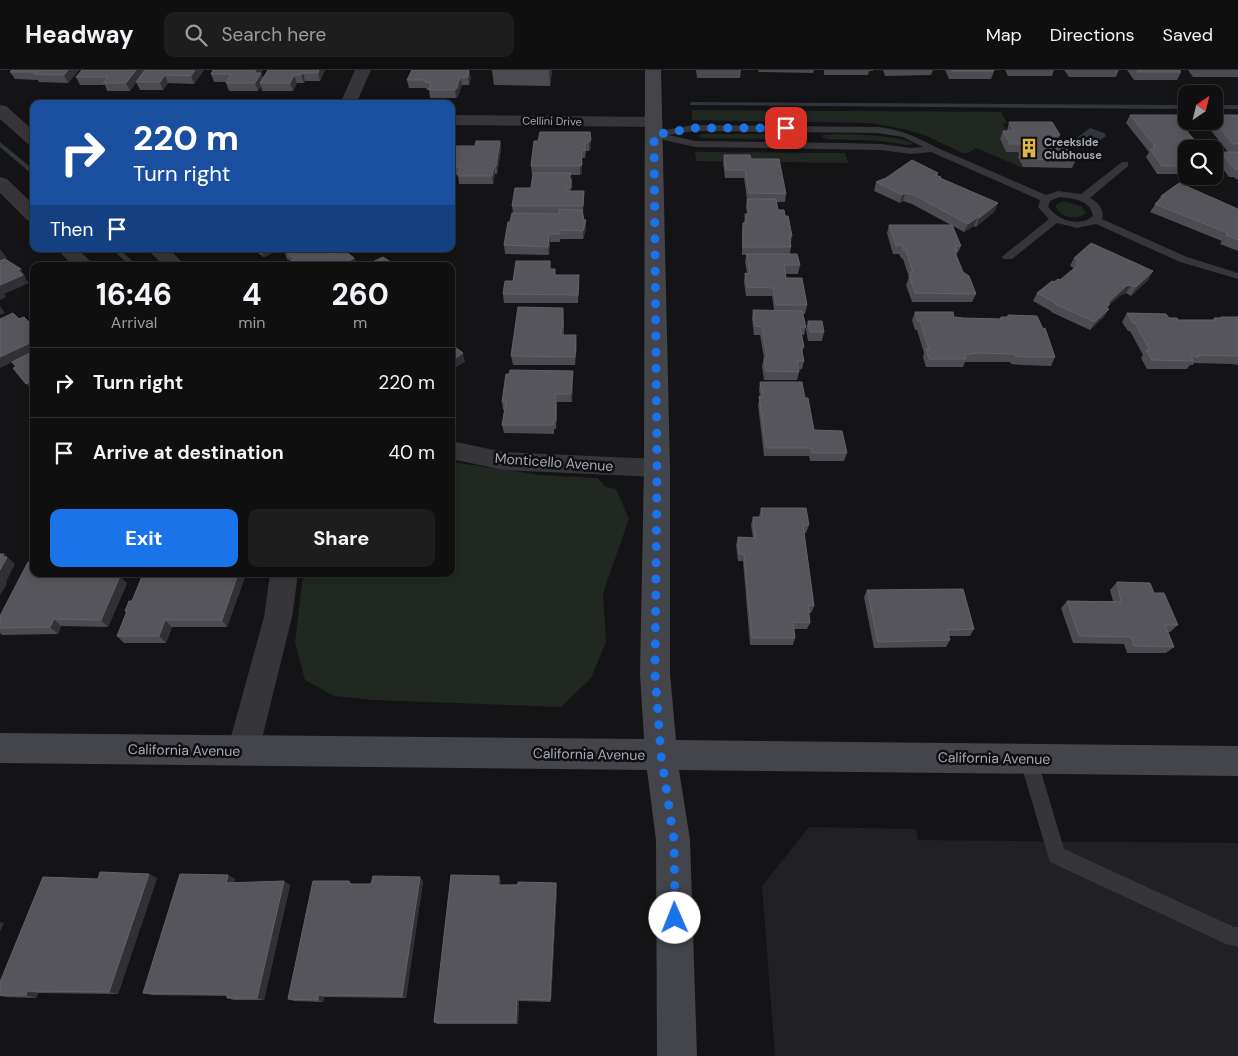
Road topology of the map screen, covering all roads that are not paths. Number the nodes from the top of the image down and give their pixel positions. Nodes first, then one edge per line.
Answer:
1 (363, 70) edge
2 (653, 70) edge
3 (350, 100) edge
4 (5, 114) edge
5 (30, 117) edge
6 (455, 120) edge
7 (654, 128) junction
8 (804, 128) junction
9 (30, 136) edge
10 (808, 146) junction
11 (932, 149) junction
12 (1125, 164) dead end
13 (0, 183) edge
14 (1082, 198) junction
15 (1046, 199) junction
16 (30, 212) edge
17 (1056, 219) junction
18 (1095, 220) junction
19 (70, 252) edge
20 (160, 252) edge
21 (1008, 257) dead end
22 (81, 262) edge
23 (172, 262) edge
24 (1238, 276) edge
25 (455, 451) edge
26 (657, 468) junction
27 (284, 577) edge
28 (0, 748) edge
29 (243, 751) junction
30 (661, 755) junction
31 (1028, 758) junction
32 (1238, 761) edge
33 (1238, 938) edge
34 (677, 1056) edge

1 - 3 street
2 - 7 main road
4 - 5 street
4 - 9 street
6 - 7 street, Cellini Drive
7 - 8 lane
7 - 10 lane
7 - 26 main road
8 - 10 lane
8 - 11 lane
10 - 11 lane
11 - 15 lane
12 - 14 lane
13 - 16 street
14 - 15 lane
14 - 18 lane
15 - 17 lane
17 - 18 lane
17 - 21 lane
18 - 24 lane
19 - 22 street
20 - 23 street
25 - 26 street, Monticello Avenue
26 - 30 main road
27 - 29 street
28 - 29 main road, California Avenue
29 - 30 main road, California Avenue
30 - 31 main road, California Avenue
30 - 34 main road
31 - 32 main road, California Avenue
31 - 33 lane

